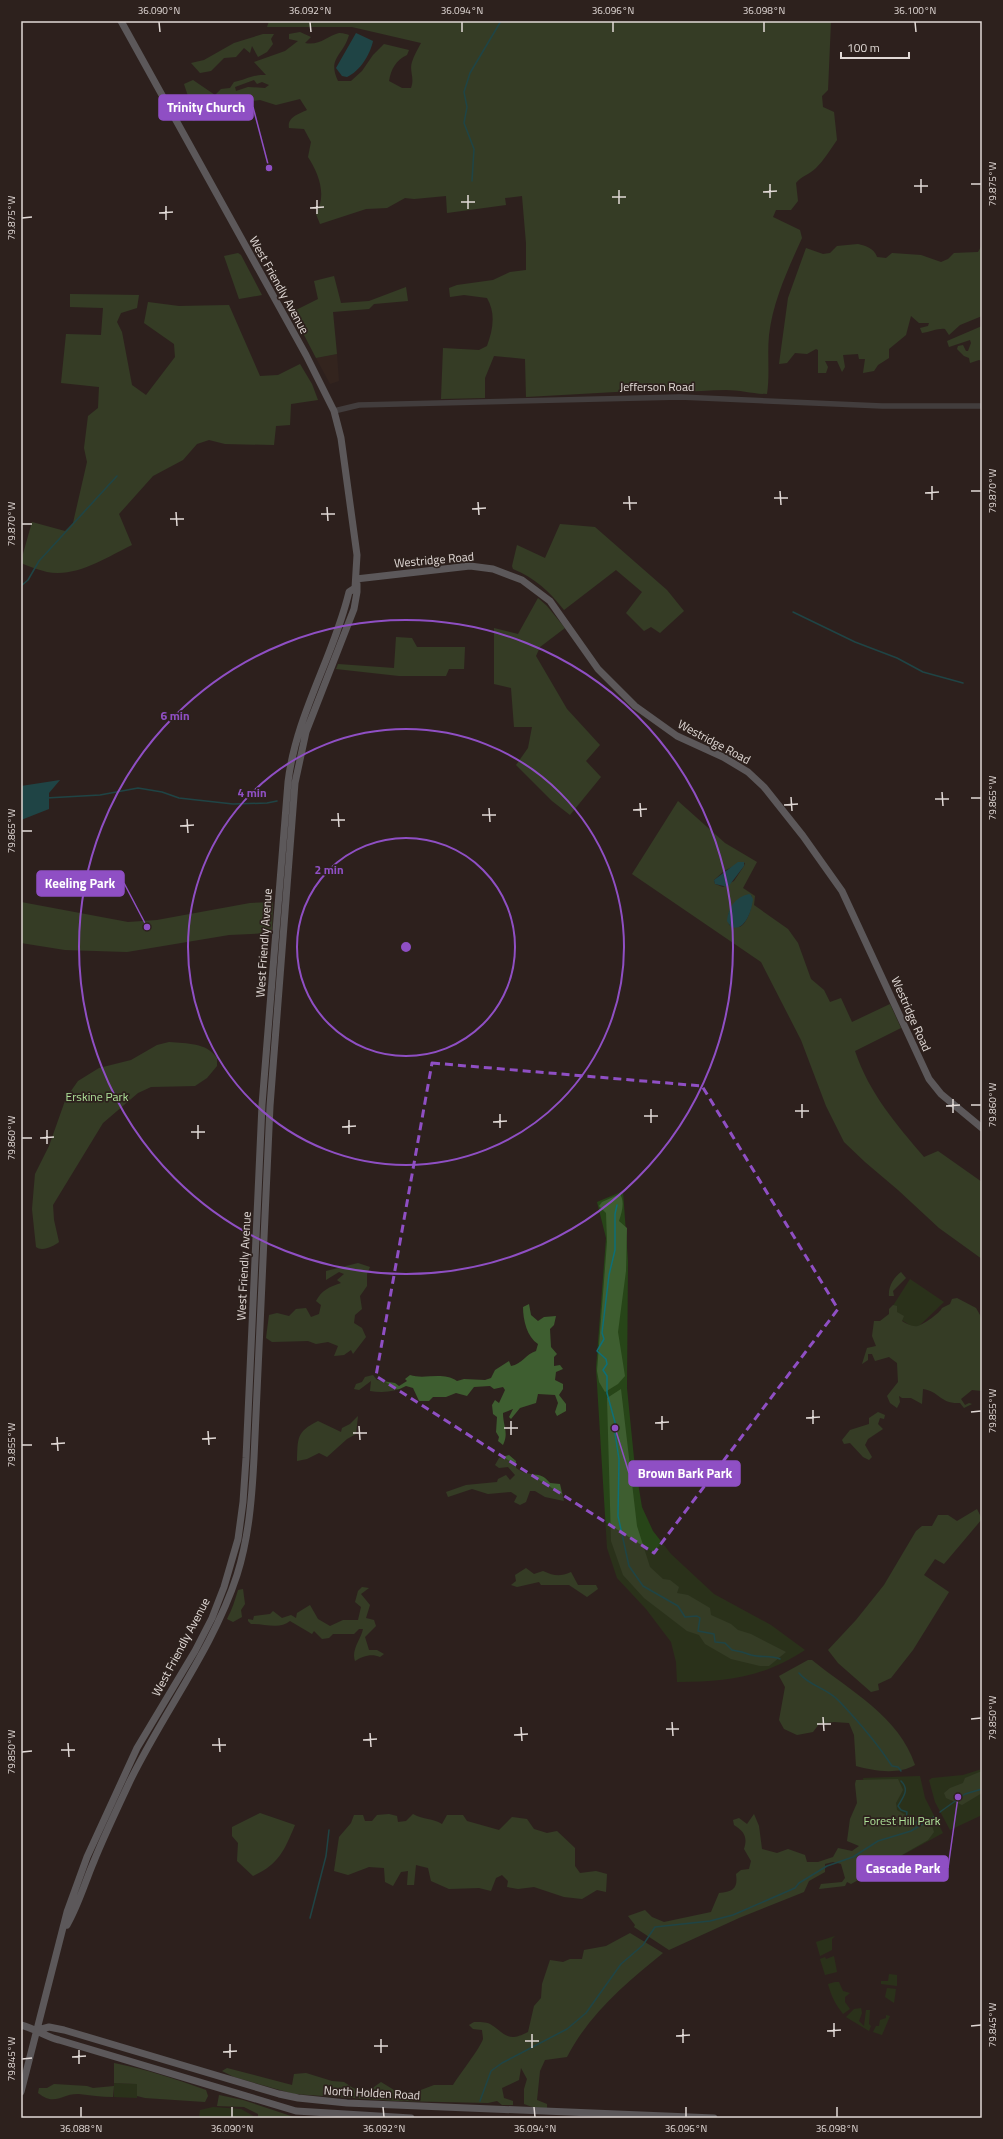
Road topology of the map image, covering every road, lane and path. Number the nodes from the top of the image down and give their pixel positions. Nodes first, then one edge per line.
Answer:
1 (121, 21) edge
2 (982, 406) edge
3 (334, 411) junction
4 (356, 579) junction
5 (982, 1128) edge
6 (64, 1930) junction
7 (21, 2025) edge
8 (38, 2030) junction
9 (21, 2092) edge
10 (411, 2118) edge
11 (714, 2118) edge

1 - 3 main road, West Friendly Avenue
2 - 3 street, Jefferson Road
3 - 4 main road, West Friendly Avenue
4 - 5 main road, Westridge Road
4 - 6 main road, West Friendly Avenue
4 - 6 main road, West Friendly Avenue
6 - 8 main road, West Friendly Avenue
7 - 8 main road, North Holden Road
8 - 9 main road, West Friendly Avenue
8 - 10 main road, North Holden Road
8 - 11 main road, North Holden Road

